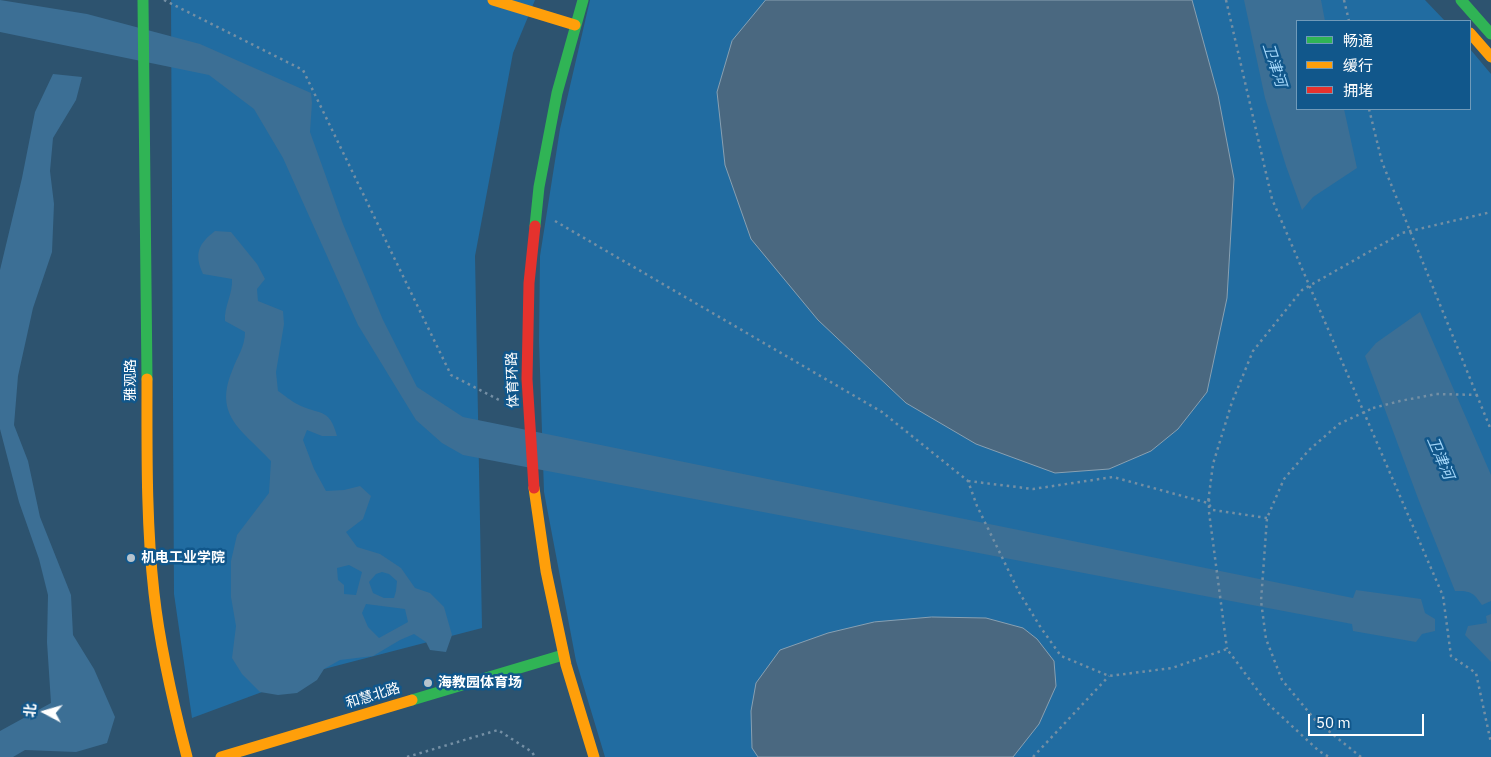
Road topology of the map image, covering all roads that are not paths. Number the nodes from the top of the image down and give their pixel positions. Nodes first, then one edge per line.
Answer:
1 (134, 0) edge
2 (144, 0) edge
3 (493, 0) edge
4 (583, 0) edge
5 (1461, 0) edge
6 (579, 12) junction
7 (575, 25) junction
8 (561, 26) junction
9 (1471, 34) edge
10 (1491, 34) edge
11 (1491, 57) edge
12 (140, 86) junction
13 (563, 655) junction
14 (176, 757) edge
15 (187, 757) edge
16 (221, 757) edge
17 (594, 757) edge

1 - 12 main road, 雅观路
2 - 12 main road, 雅观路
3 - 8 main road
4 - 6 main road, 体育环路
5 - 10 main road
6 - 7 main road, 体育环路
6 - 8 main road
7 - 8 main road
7 - 13 main road, 体育环路
9 - 11 main road
12 - 14 main road, 雅观路
12 - 15 main road, 雅观路
13 - 16 main road, 和慧北路
13 - 17 main road, 体育环路

